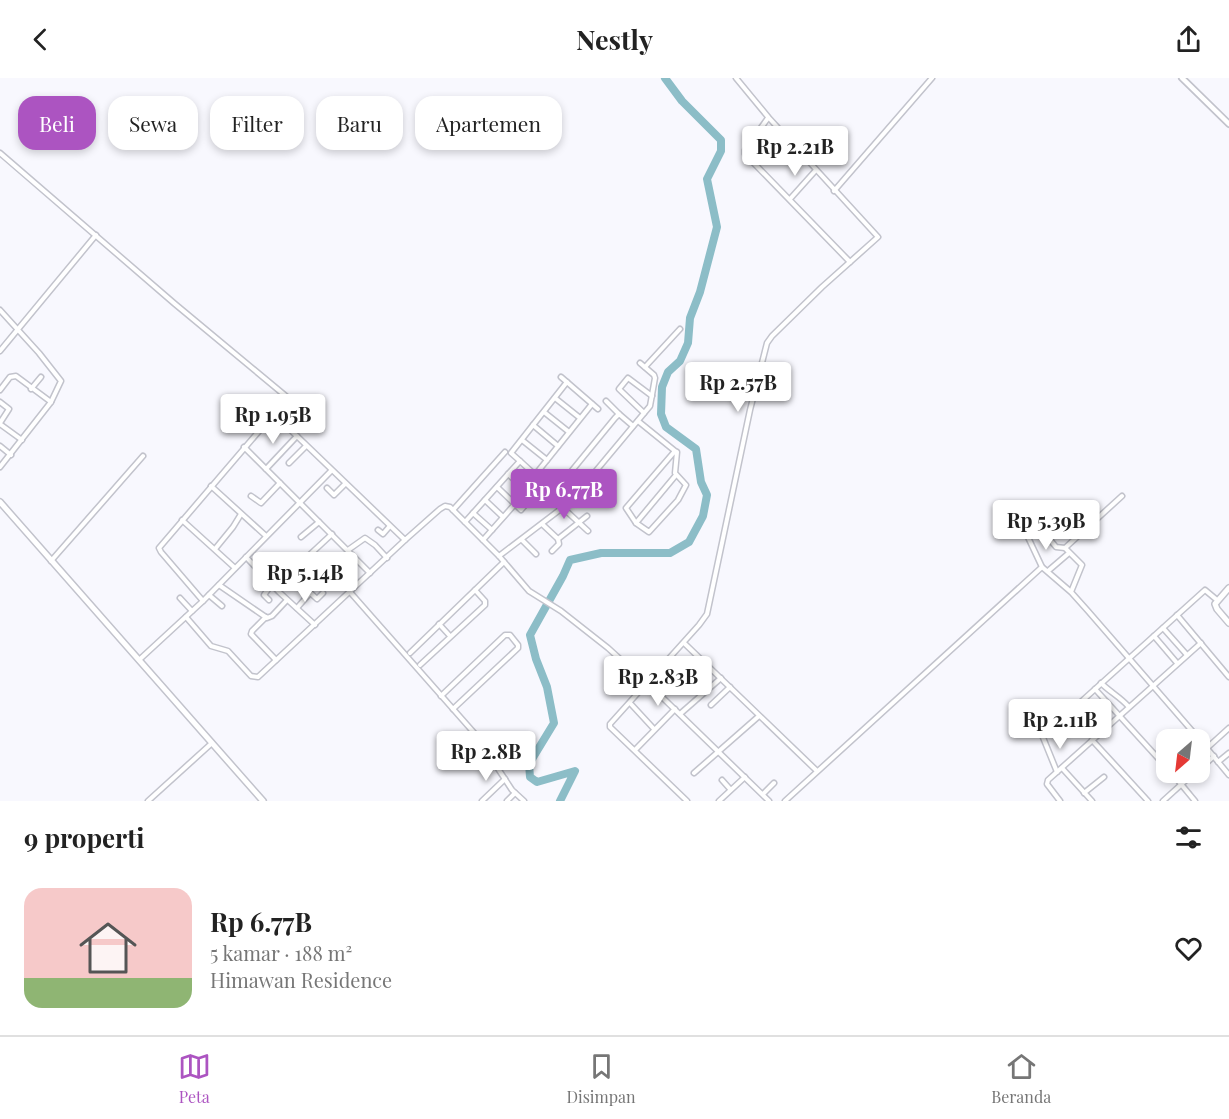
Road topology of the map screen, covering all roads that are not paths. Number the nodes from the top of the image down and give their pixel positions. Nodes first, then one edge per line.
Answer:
1 (736, 78) edge
2 (932, 78) edge
3 (1182, 78) edge
4 (769, 118) junction
5 (1229, 124) edge
6 (0, 153) edge
7 (816, 170) junction
8 (835, 189) junction
9 (790, 199) junction
10 (96, 235) junction
11 (850, 262) junction
12 (0, 310) edge
13 (680, 329) dead end
14 (17, 330) junction
15 (0, 351) edge
16 (640, 363) dead end
17 (645, 367) junction
18 (41, 376) dead end
19 (561, 377) dead end
20 (567, 382) junction
21 (31, 389) junction
22 (0, 390) edge
23 (652, 396) junction
24 (555, 398) junction
25 (606, 401) dead end
26 (0, 402) edge
27 (51, 402) junction
28 (592, 404) junction
29 (598, 409) dead end
30 (544, 412) junction
31 (644, 413) junction
32 (619, 414) junction
33 (275, 415) junction
34 (580, 418) junction
35 (638, 421) junction
36 (0, 423) edge
37 (533, 425) junction
38 (633, 426) junction
39 (569, 432) junction
40 (297, 436) junction
41 (22, 440) junction
42 (522, 440) junction
43 (0, 446) edge
44 (306, 446) junction
45 (558, 446) junction
46 (244, 447) junction
47 (675, 451) junction
48 (505, 452) dead end
49 (11, 455) junction
50 (143, 456) dead end
51 (547, 460) junction
52 (520, 461) junction
53 (289, 463) dead end
54 (0, 467) edge
55 (266, 469) junction
56 (331, 471) junction
57 (508, 474) junction
58 (535, 475) junction
59 (676, 476) junction
60 (280, 483) junction
61 (345, 484) junction
62 (211, 486) junction
63 (497, 487) junction
64 (327, 488) dead end
65 (251, 496) dead end
66 (533, 496) junction
67 (1122, 496) dead end
68 (485, 500) junction
69 (0, 502) edge
70 (300, 502) junction
71 (570, 502) junction
72 (515, 504) junction
73 (563, 508) junction
74 (453, 510) junction
75 (473, 513) junction
76 (241, 514) junction
77 (587, 516) dead end
78 (503, 517) junction
79 (182, 520) junction
80 (319, 522) junction
81 (465, 522) junction
82 (579, 522) junction
83 (636, 523) junction
84 (542, 524) junction
85 (389, 527) junction
86 (378, 530) dead end
87 (492, 530) junction
88 (588, 531) dead end
89 (332, 534) junction
90 (266, 536) junction
91 (301, 537) dead end
92 (558, 539) junction
93 (405, 540) junction
94 (483, 540) junction
95 (522, 540) junction
96 (1065, 548) junction
97 (215, 549) junction
98 (348, 550) junction
99 (552, 551) dead end
100 (1069, 553) junction
101 (536, 554) dead end
102 (352, 555) junction
103 (308, 556) junction
104 (499, 556) junction
105 (246, 557) junction
106 (387, 558) junction
107 (51, 561) junction
108 (504, 562) junction
109 (275, 564) dead end
110 (1042, 567) junction
111 (235, 568) junction
112 (1048, 571) junction
113 (289, 573) junction
114 (370, 573) junction
115 (267, 579) junction
116 (219, 585) junction
117 (273, 585) junction
118 (1229, 588) edge
119 (475, 590) junction
120 (350, 592) junction
121 (1071, 592) junction
122 (310, 593) junction
123 (323, 593) dead end
124 (209, 595) junction
125 (180, 598) dead end
126 (269, 600) dead end
127 (287, 600) junction
128 (1217, 600) junction
129 (203, 601) junction
130 (222, 606) dead end
131 (297, 608) junction
132 (192, 611) junction
133 (1178, 615) junction
134 (186, 616) junction
135 (266, 618) junction
136 (1229, 623) edge
137 (439, 624) junction
138 (315, 625) junction
139 (1163, 628) junction
140 (450, 636) junction
141 (1154, 636) junction
142 (684, 642) junction
143 (1201, 643) junction
144 (410, 653) dead end
145 (1187, 655) junction
146 (1130, 657) junction
147 (138, 660) junction
148 (276, 660) junction
149 (1177, 663) junction
150 (420, 665) dead end
151 (1229, 677) edge
152 (721, 678) junction
153 (646, 683) junction
154 (1101, 683) junction
155 (1154, 684) junction
156 (730, 687) junction
157 (1095, 688) junction
158 (441, 696) junction
159 (630, 703) junction
160 (711, 705) dead end
161 (1128, 706) junction
162 (453, 709) junction
163 (675, 710) junction
164 (680, 714) junction
165 (1120, 715) junction
166 (759, 716) junction
167 (1099, 717) dead end
168 (1064, 718) junction
169 (1106, 727) junction
170 (1229, 728) edge
171 (654, 729) junction
172 (1075, 729) dead end
173 (1189, 729) edge
174 (1092, 740) junction
175 (212, 742) junction
176 (1210, 745) edge
177 (635, 750) junction
178 (718, 751) junction
179 (1210, 751) edge
180 (1229, 753) edge
181 (1156, 756) edge
182 (1214, 756) junction
183 (1210, 760) edge
184 (1218, 762) junction
185 (1062, 768) junction
186 (817, 771) junction
187 (1056, 772) junction
188 (694, 773) dead end
189 (1229, 775) edge
190 (745, 777) junction
191 (1104, 777) dead end
192 (505, 779) junction
193 (722, 780) dead end
194 (774, 783) dead end
195 (1181, 784) joint
196 (730, 789) junction
197 (1084, 793) junction
198 (515, 794) junction
199 (763, 794) junction
200 (148, 801) edge
201 (263, 801) edge
202 (482, 801) edge
203 (507, 801) edge
204 (524, 801) edge
205 (687, 801) edge
206 (719, 801) edge
207 (769, 801) edge
208 (785, 801) edge
209 (1060, 801) edge
210 (1092, 801) edge
211 (1148, 801) edge
212 (1163, 801) edge
213 (1195, 801) edge

1 - 4 street
2 - 8 street
3 - 5 street
4 - 7 street
4 - 9 street
6 - 10 street
7 - 8 street
7 - 9 street
8 - 11 street
9 - 11 street
10 - 14 street
10 - 33 street
11 - 142 street
12 - 14 street
13 - 17 street
14 - 15 street
14 - 27 street
16 - 17 street
17 - 23 street
18 - 21 street
19 - 20 street
20 - 24 street
20 - 28 street
21 - 22 street
21 - 27 street
23 - 31 street
23 - 31 street
24 - 30 street
24 - 34 street
25 - 32 street
26 - 36 street
27 - 41 street
28 - 29 street
28 - 34 street
30 - 37 street
30 - 39 street
31 - 35 street
32 - 38 street
32 - 71 street
33 - 40 street
33 - 46 street
34 - 39 street
35 - 38 street
35 - 47 street
36 - 41 street
37 - 42 street
37 - 45 street
38 - 71 street
39 - 45 street
40 - 44 street
40 - 55 street
41 - 49 street
42 - 51 street
42 - 52 street
43 - 49 street
44 - 53 street
44 - 56 street
45 - 51 street
46 - 55 street
46 - 62 street
47 - 59 street
47 - 83 street
48 - 74 street
49 - 54 street
50 - 107 street
51 - 58 street
52 - 57 street
52 - 58 street
55 - 60 street
56 - 61 street
56 - 70 street
57 - 63 street
57 - 66 street
58 - 66 street
59 - 83 street
59 - 83 street
60 - 65 street
60 - 70 street
61 - 64 street
61 - 85 street
62 - 76 street
62 - 79 street
63 - 68 street
63 - 72 street
66 - 72 street
67 - 96 street
68 - 75 street
68 - 78 street
69 - 107 main road
70 - 80 street
70 - 90 street
71 - 73 street
72 - 78 street
73 - 82 street
73 - 84 street
74 - 81 street
74 - 93 street
75 - 81 street
75 - 87 street
76 - 90 street
76 - 97 street
77 - 82 street
78 - 87 street
79 - 97 street
79 - 129 street
80 - 89 street
80 - 91 street
81 - 94 street
82 - 88 street
82 - 92 street
84 - 92 street
84 - 95 street
85 - 86 street
85 - 93 street
87 - 94 street
89 - 98 street
89 - 103 street
90 - 105 street
92 - 99 street
93 - 106 street
94 - 104 street
95 - 101 street
95 - 104 street
96 - 100 street
96 - 110 street
97 - 111 street
98 - 102 street
98 - 106 street
100 - 112 street
100 - 121 street
102 - 103 street
102 - 114 street
103 - 113 street
104 - 108 street
105 - 111 street
105 - 115 street
106 - 114 street
107 - 147 main road
108 - 119 street
108 - 153 street
109 - 115 street
110 - 112 street
110 - 186 street
111 - 116 street
112 - 121 street
113 - 117 street
113 - 122 street
114 - 120 street
115 - 117 street
116 - 124 street
116 - 135 street
117 - 126 street
117 - 127 street
118 - 128 main road
119 - 137 street
119 - 140 street
120 - 138 street
120 - 158 street
121 - 146 street
122 - 123 street
122 - 131 street
124 - 129 street
124 - 130 street
125 - 132 street
127 - 131 street
127 - 135 street
128 - 133 street
128 - 136 main road
129 - 132 street
131 - 138 street
132 - 134 street
133 - 139 street
133 - 143 street
134 - 147 street
134 - 148 street
135 - 148 street
137 - 140 street
137 - 144 street
138 - 148 street
139 - 141 street
139 - 145 street
140 - 150 street
141 - 146 street
141 - 149 street
142 - 152 street
142 - 153 street
143 - 145 street
143 - 151 street
145 - 149 street
146 - 154 street
146 - 155 street
147 - 175 main road
149 - 155 street
152 - 156 street
152 - 164 street
153 - 159 street
153 - 163 street
154 - 157 street
154 - 161 street
155 - 161 street
155 - 173 street
156 - 160 street
156 - 166 street
157 - 165 street
157 - 168 street
158 - 162 street
158 - 162 street
159 - 171 street
159 - 177 street
161 - 165 street
162 - 192 street
163 - 164 street
163 - 171 street
164 - 178 street
165 - 169 street
165 - 181 street
166 - 178 street
166 - 186 street
167 - 169 street
168 - 172 street
168 - 187 street
169 - 174 street
170 - 176 street
171 - 177 street
174 - 185 street
174 - 211 street
175 - 200 street
175 - 201 main road
177 - 205 street
178 - 188 street
178 - 190 street
179 - 182 street
180 - 184 street
182 - 183 street
182 - 184 street
184 - 189 street
185 - 187 street
185 - 197 street
186 - 208 street
187 - 209 street
190 - 196 street
190 - 199 street
191 - 197 street
192 - 198 street
192 - 202 street
193 - 196 street
194 - 199 street
195 - 212 street
195 - 213 street
196 - 206 street
197 - 210 street
198 - 203 street
198 - 204 street
199 - 207 street

